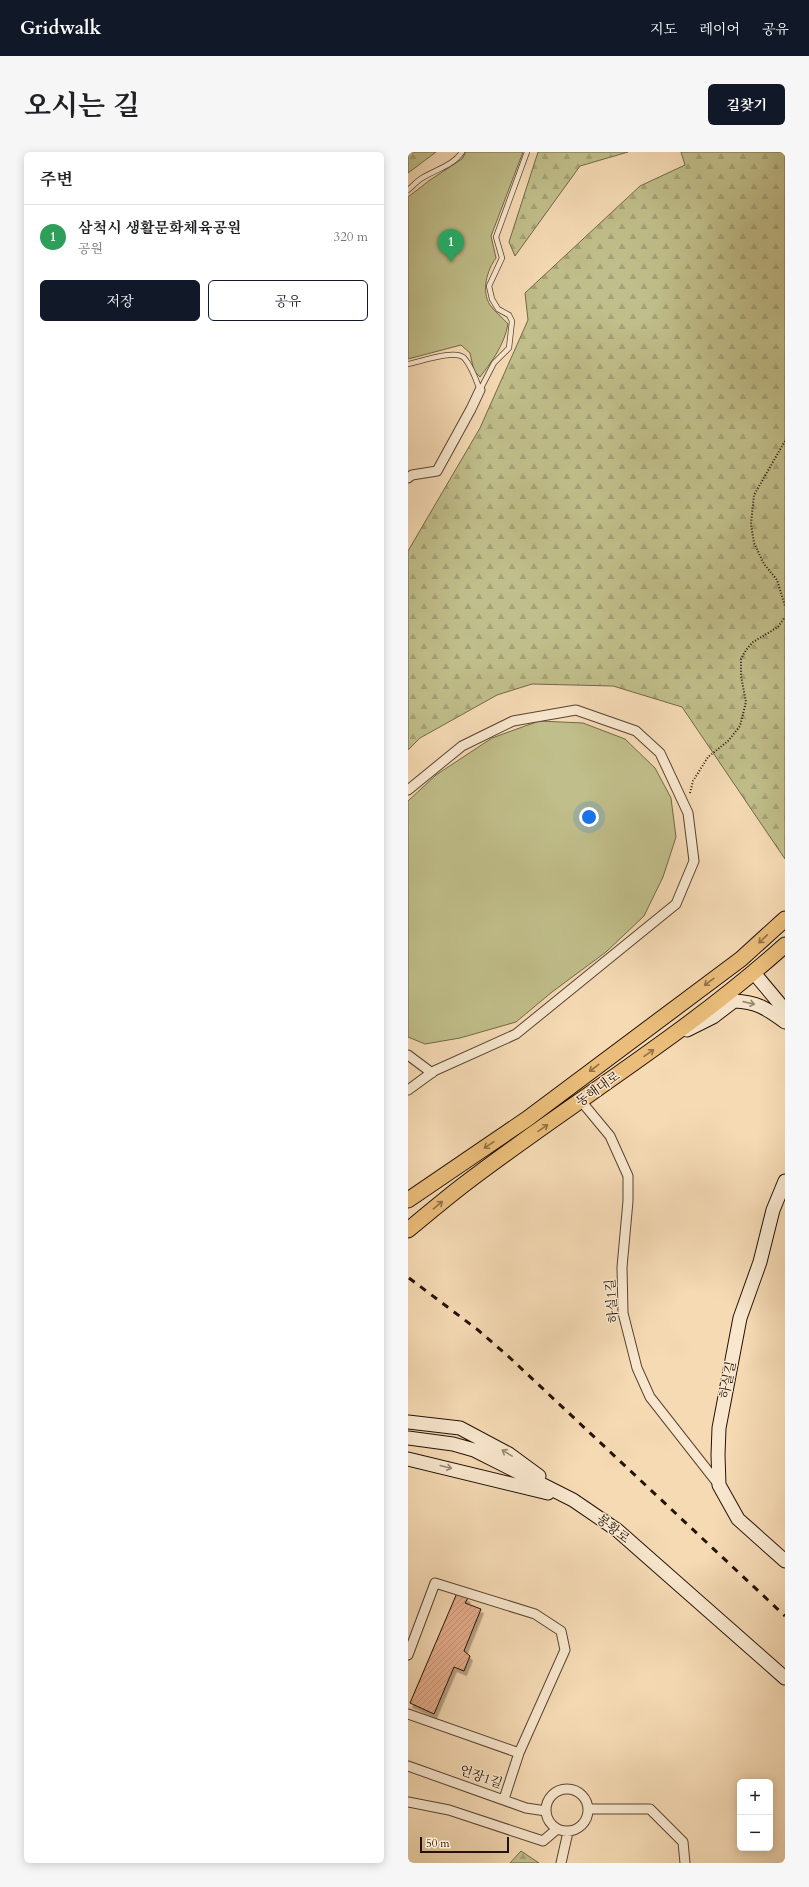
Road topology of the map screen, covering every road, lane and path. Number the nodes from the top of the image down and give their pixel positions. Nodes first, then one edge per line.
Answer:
1 (462, 152) edge
2 (527, 152) edge
3 (408, 190) edge
4 (408, 364) edge
5 (480, 390) junction
6 (785, 441) edge
7 (408, 478) edge
8 (785, 606) edge
9 (785, 617) edge
10 (408, 790) edge
11 (685, 808) junction
12 (785, 919) edge
13 (785, 945) edge
14 (741, 959) junction
15 (754, 973) junction
16 (785, 1010) edge
17 (785, 1022) edge
18 (666, 1041) junction
19 (408, 1055) edge
20 (432, 1073) junction
21 (408, 1090) edge
22 (581, 1101) junction
23 (785, 1181) edge
24 (409, 1199) edge
25 (408, 1230) edge
26 (408, 1422) edge
27 (408, 1438) edge
28 (408, 1459) edge
29 (719, 1485) junction
30 (573, 1500) junction
31 (785, 1561) edge
32 (408, 1654) edge
33 (785, 1678) edge
34 (408, 1714) edge
35 (519, 1753) junction
36 (408, 1766) edge
37 (504, 1799) junction
38 (408, 1802) edge
39 (589, 1809) junction
40 (546, 1811) junction
41 (557, 1829) junction
42 (568, 1832) junction
43 (562, 1863) edge
44 (685, 1863) edge

1 - 3 lane
2 - 5 lane
4 - 5 lane
5 - 7 street
6 - 8 path
9 - 11 path
10 - 11 street
11 - 20 street
12 -> 14 main road, 동해대로
13 - 15 main road, 동해대로
14 - 15 main road
14 -> 24 main road, 동해대로
15 - 16 street
15 - 18 main road, 동해대로
18 -> 17 street
22 -> 18 main road, 동해대로
19 - 20 street
20 - 21 street
25 -> 22 main road, 동해대로
22 - 29 street, 하실1길
23 - 29 street, 하실길
30 -> 26 street
27 - 30 street, 봉황로
28 -> 30 street
29 - 31 street, 하실길
30 - 33 street, 봉황로
32 - 35 street
34 - 35 street
35 - 37 street
36 - 37 street, 언장1길
37 - 40 street, 언장1길
38 - 41 street
39 - 40 street
39 - 42 street
39 - 44 street
40 - 41 street
41 - 42 street
42 - 43 street

